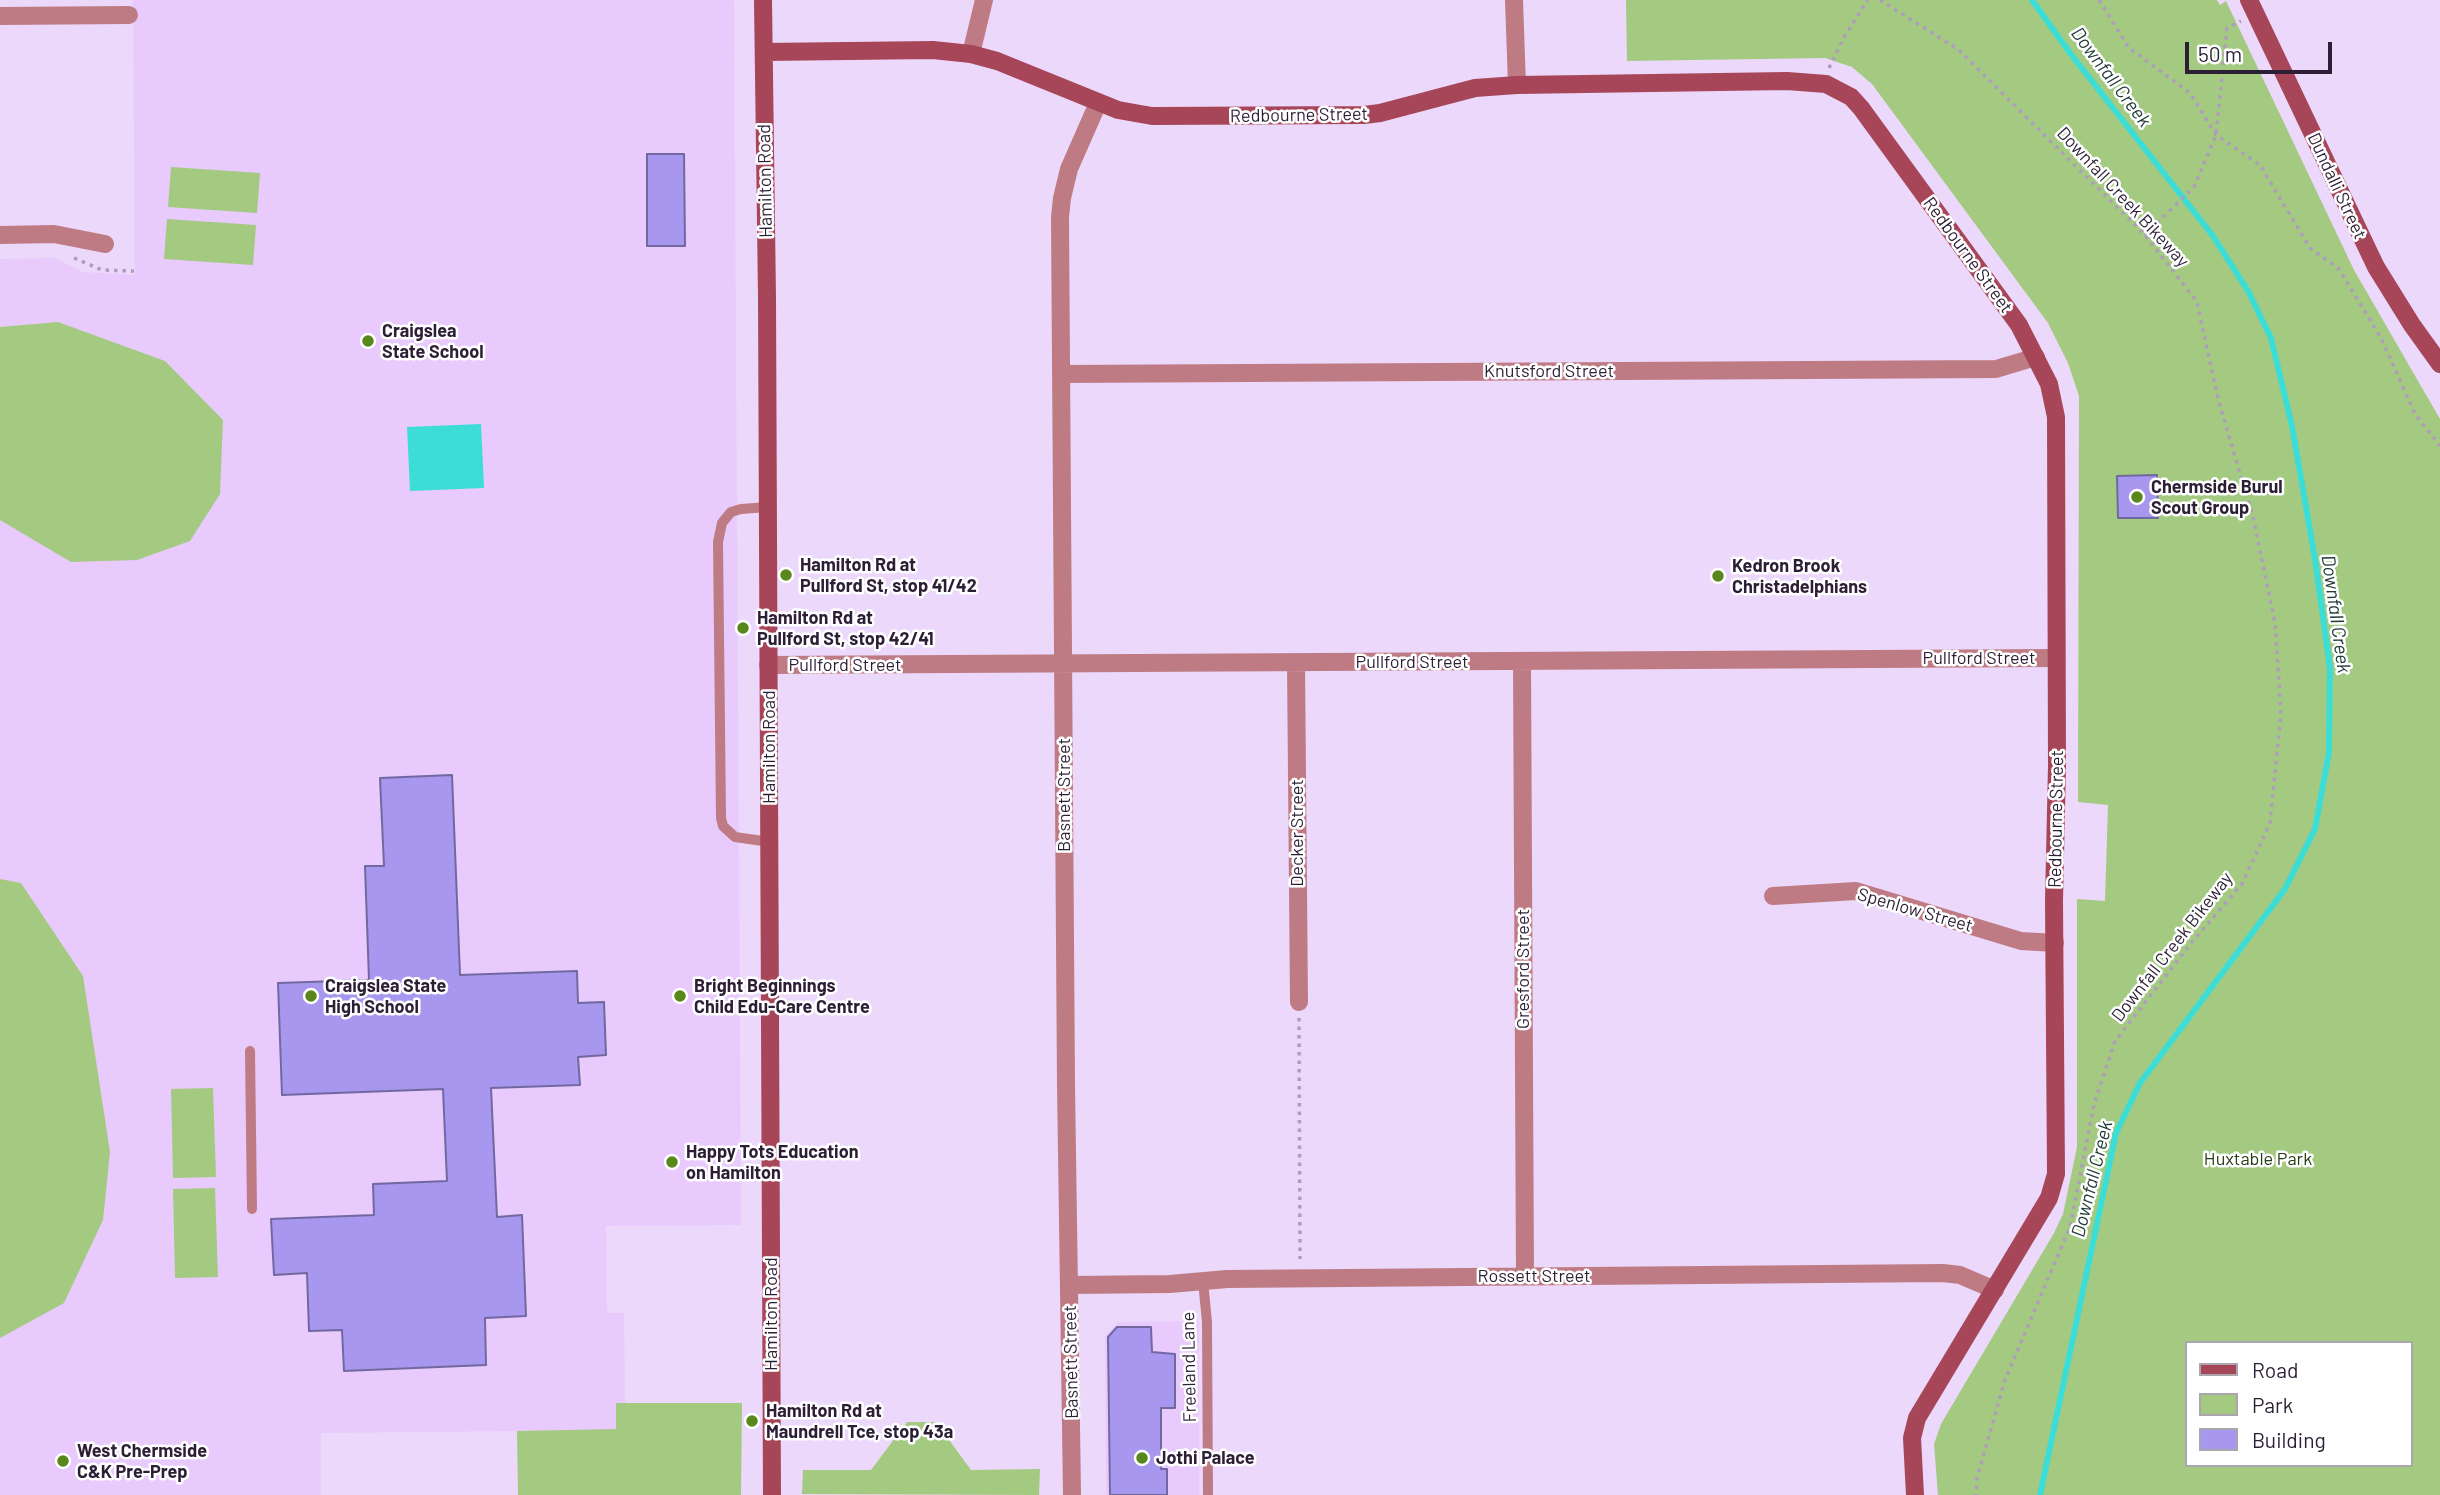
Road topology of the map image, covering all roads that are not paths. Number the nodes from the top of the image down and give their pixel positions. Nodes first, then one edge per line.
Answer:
1 (763, 0) edge
2 (984, 0) edge
3 (1514, 0) edge
4 (2253, 7) edge
5 (2, 10) edge
6 (129, 15) dead end
7 (764, 52) junction
8 (971, 54) junction
9 (1517, 85) junction
10 (1098, 103) junction
11 (0, 235) edge
12 (105, 244) dead end
13 (2036, 357) junction
14 (2440, 364) edge
15 (1061, 374) junction
16 (768, 507) junction
17 (2056, 658) junction
18 (1522, 662) junction
19 (1296, 663) junction
20 (1064, 664) junction
21 (768, 665) junction
22 (769, 842) junction
23 (1773, 896) dead end
24 (2055, 943) junction
25 (1299, 1002) road end
26 (250, 1051) dead end
27 (252, 1209) dead end
28 (1525, 1276) junction
29 (1203, 1281) junction
30 (1069, 1285) junction
31 (1995, 1290) junction
32 (772, 1495) edge
33 (1072, 1495) edge
34 (1208, 1495) edge
35 (1915, 1495) edge

1 - 7 street, Hamilton Road
2 - 8 street
3 - 9 street
4 - 14 street, Dundalli Street
5 - 6 street
7 - 8 street, Redbourne Street
7 - 16 street, Hamilton Road
8 - 10 street, Redbourne Street
9 - 10 street, Redbourne Street
9 - 13 street, Redbourne Street
10 - 15 street, Basnett Street
11 - 12 street
13 - 15 street, Knutsford Street
13 - 17 street, Redbourne Street
15 - 20 street, Basnett Street
16 - 21 street, Hamilton Road
16 - 22 lane
17 - 18 street, Pullford Street
17 - 24 street, Redbourne Street
18 - 19 street, Pullford Street
18 - 28 street, Gresford Street
19 - 20 street, Pullford Street
19 - 25 street, Decker Street
20 - 21 street, Pullford Street
20 - 30 street, Basnett Street
21 - 22 street, Hamilton Road
22 - 32 street, Hamilton Road
23 - 24 street, Spenlow Street
24 - 31 street, Redbourne Street
26 - 27 lane
28 - 29 street, Rossett Street
28 - 31 street, Rossett Street
29 - 30 street, Rossett Street
29 - 34 lane, Freeland Lane
30 - 33 street, Basnett Street
31 - 35 street, Redbourne Street

